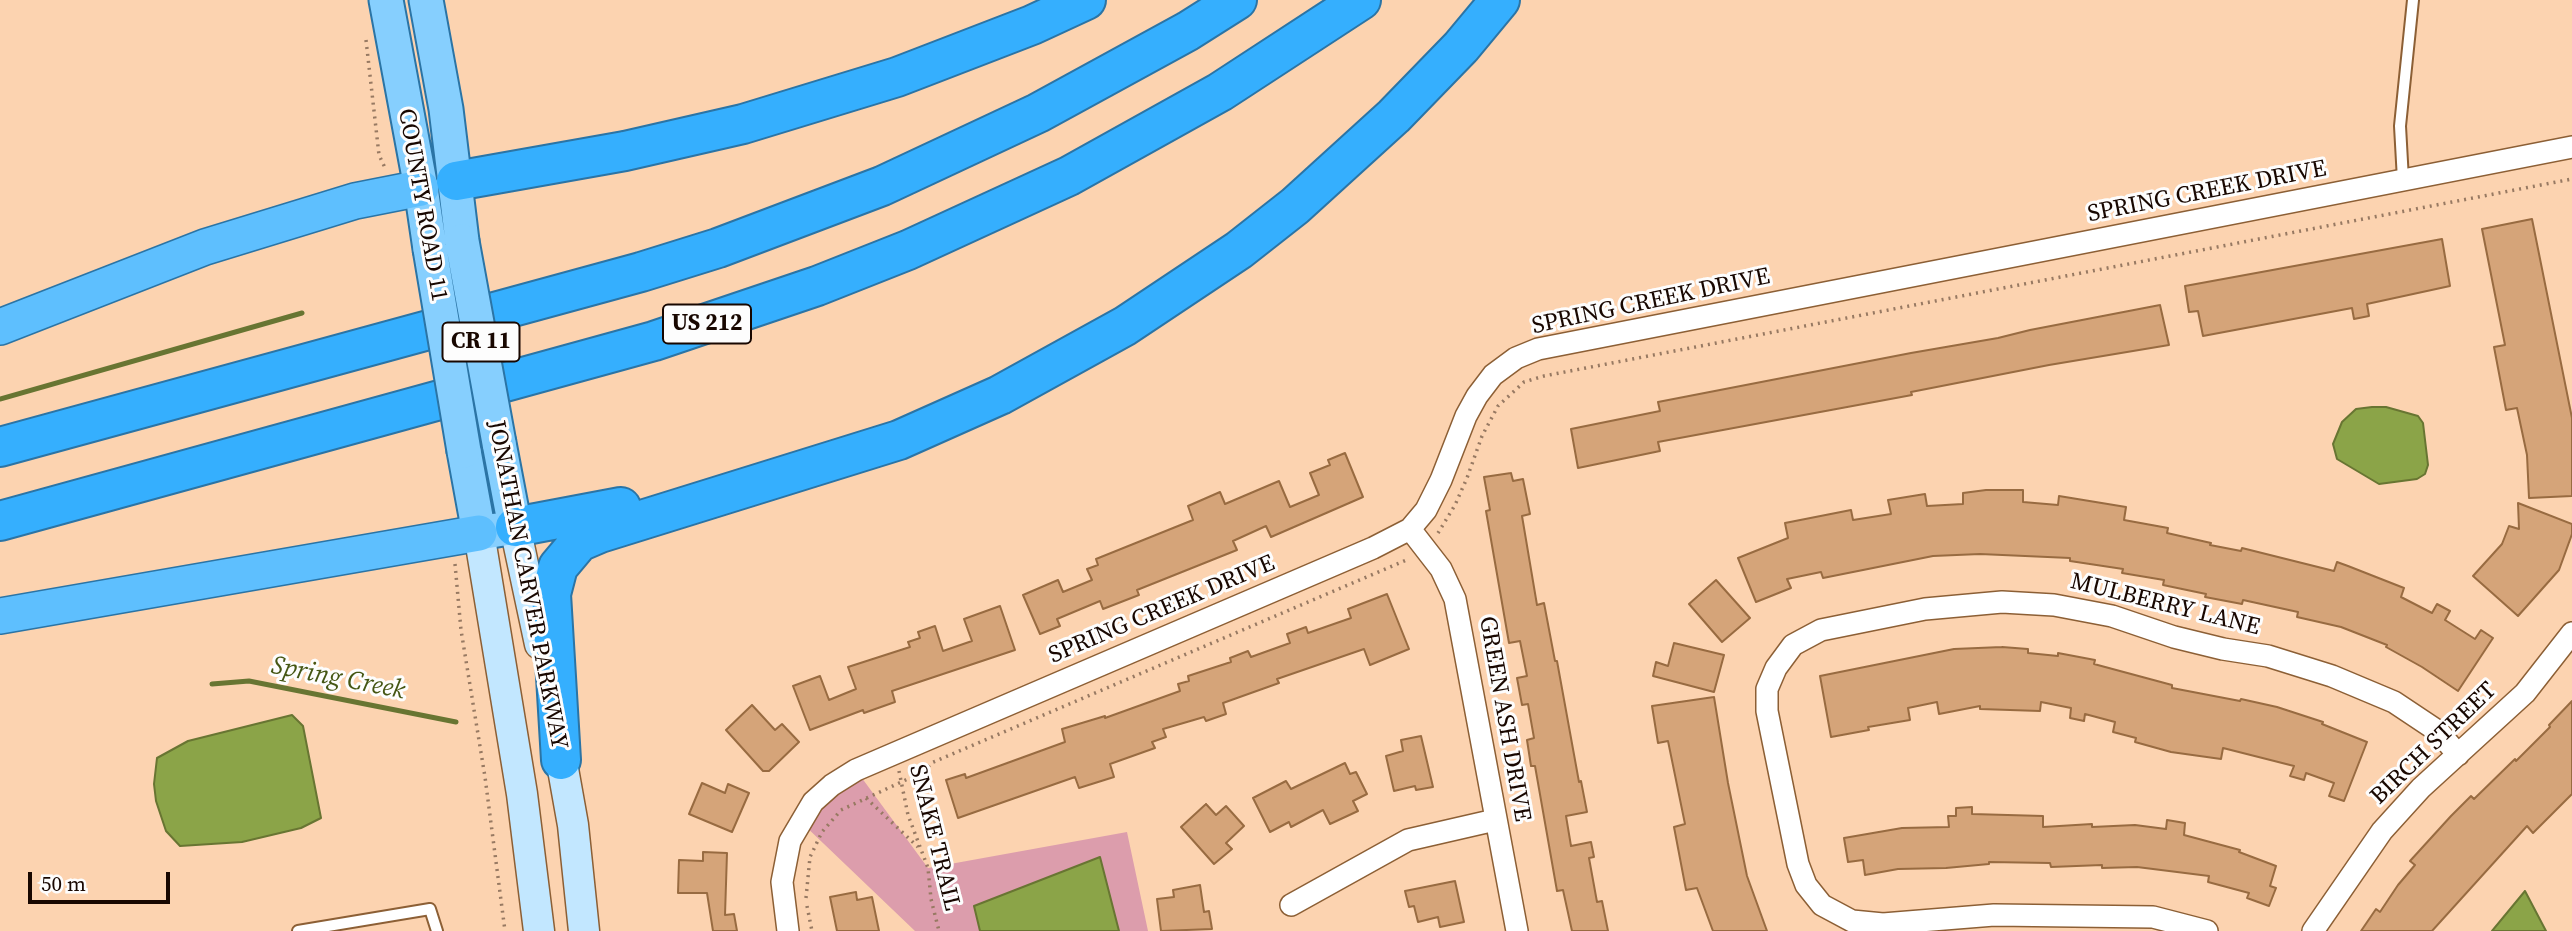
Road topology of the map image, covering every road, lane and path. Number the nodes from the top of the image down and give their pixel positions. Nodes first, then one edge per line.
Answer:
1 (386, 0) edge
2 (426, 0) edge
3 (1086, 0) edge
4 (1237, 0) edge
5 (1361, 0) edge
6 (1500, 0) edge
7 (2413, 0) edge
8 (366, 33) dead end
9 (2572, 147) edge
10 (2572, 179) edge
11 (2403, 180) junction
12 (423, 188) junction
13 (462, 240) joint
14 (0, 327) edge
15 (0, 447) edge
16 (464, 451) joint
17 (814, 466) junction
18 (0, 521) edge
19 (1410, 529) junction
20 (497, 530) junction
21 (1424, 547) junction
22 (454, 567) dead end
23 (0, 616) edge
24 (2572, 634) edge
25 (895, 753) junction
26 (2458, 755) junction
27 (561, 760) junction
28 (901, 782) junction
29 (866, 798) junction
30 (1495, 820) junction
31 (920, 850) junction
32 (1291, 905) dead end
33 (334, 928) edge
34 (298, 931) edge
35 (438, 931) edge
36 (505, 931) edge
37 (539, 931) edge
38 (584, 931) edge
39 (788, 931) edge
40 (812, 931) edge
41 (939, 931) edge
42 (1517, 931) edge
43 (2207, 931) edge
44 (2313, 931) edge

1 - 12 main road, COUNTY ROAD 11 / CR 11
2 - 12 main road, COUNTY ROAD 11 / CR 11
3 - 12 highway
4 - 15 highway
5 - 18 highway, US 212
6 - 17 highway
7 - 11 lane
8 - 12 path
9 - 11 street, SPRING CREEK DRIVE
10 - 21 path
11 - 19 street, SPRING CREEK DRIVE
12 - 13 main road, COUNTY ROAD 11 / CR 11
12 - 14 highway
12 - 16 main road, COUNTY ROAD 11 / CR 11, bridge
13 - 20 main road, JONATHAN CARVER PARKWAY / CR 11, bridge
16 - 20 main road, JONATHAN CARVER PARKWAY / CR 11
17 - 20 highway
17 - 27 highway
19 - 21 street, GREEN ASH DRIVE
19 - 25 street, SPRING CREEK DRIVE
20 - 23 highway
20 - 27 main road, JONATHAN CARVER PARKWAY / CR 11
20 - 37 main road, JONATHAN CARVER PARKWAY / CR 11
21 - 28 path
21 - 30 street, GREEN ASH DRIVE
22 - 36 path
24 - 26 street, BIRCH STREET
25 - 28 path, SNAKE TRAIL
25 - 39 street, SPRING CREEK DRIVE
26 - 43 street, MULBERRY LANE
26 - 44 street, BIRCH STREET
27 - 38 main road, JONATHAN CARVER PARKWAY / CR 11
28 - 29 path
28 - 31 path, SNAKE TRAIL
29 - 31 path
29 - 40 path
30 - 32 street
30 - 42 street, GREEN ASH DRIVE
31 - 41 path, SNAKE TRAIL
33 - 34 lane
33 - 35 lane

